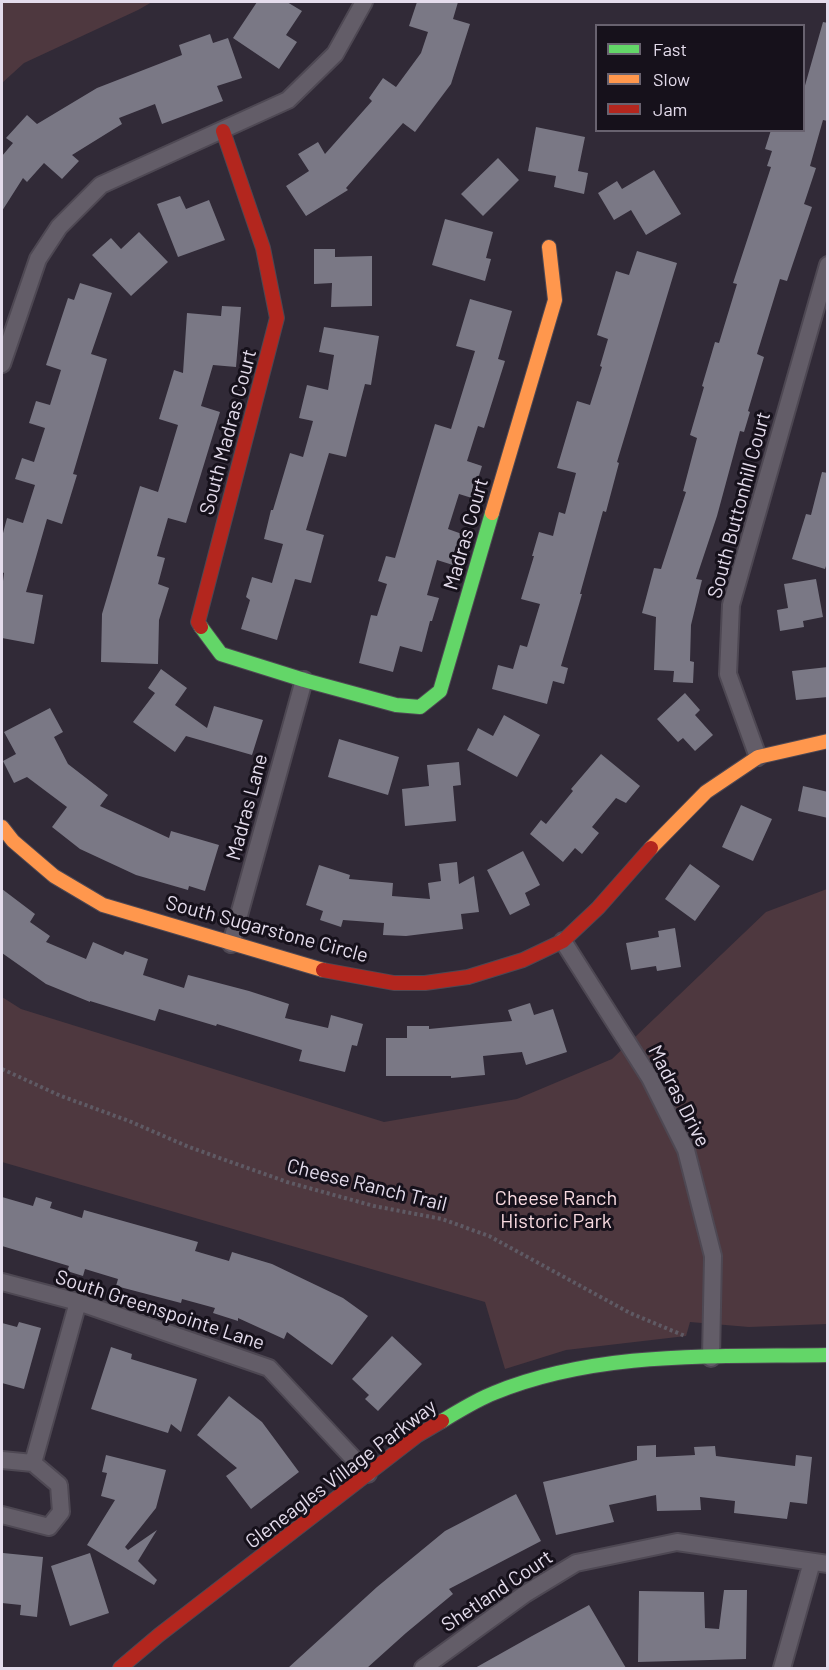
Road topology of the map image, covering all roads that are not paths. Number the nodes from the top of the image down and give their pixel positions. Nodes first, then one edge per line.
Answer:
1 (364, 2) edge
2 (223, 131) junction
3 (549, 247) dead end
4 (828, 265) edge
5 (2, 364) edge
6 (304, 680) junction
7 (828, 741) edge
8 (758, 757) junction
9 (2, 827) edge
10 (564, 941) junction
11 (231, 944) junction
12 (2, 1282) edge
13 (78, 1302) junction
14 (828, 1355) edge
15 (711, 1358) junction
16 (2, 1460) edge
17 (33, 1463) junction
18 (368, 1474) junction
19 (2, 1515) edge
20 (820, 1563) edge
21 (120, 1668) edge
22 (423, 1668) edge
23 (782, 1668) edge

1 - 2 street
2 - 5 street
2 - 6 street, South Madras Court
3 - 6 street, Madras Court
4 - 8 street, South Buttonhill Court
6 - 11 street, Madras Lane
7 - 8 street, South Sugarstone Circle
8 - 10 street, South Sugarstone Circle
9 - 11 street, South Sugarstone Circle
10 - 11 street, South Sugarstone Circle
10 - 15 street, Madras Drive
12 - 13 street, South Greenspointe Lane
13 - 17 street
13 - 18 street, South Greenspointe Lane
14 - 15 street, Gleneagles Village Parkway
15 - 18 street, Gleneagles Village Parkway
16 - 17 street
17 - 19 street
18 - 21 street, Gleneagles Village Parkway
20 - 22 street, Shetland Court
20 - 23 street, Shetland Court

